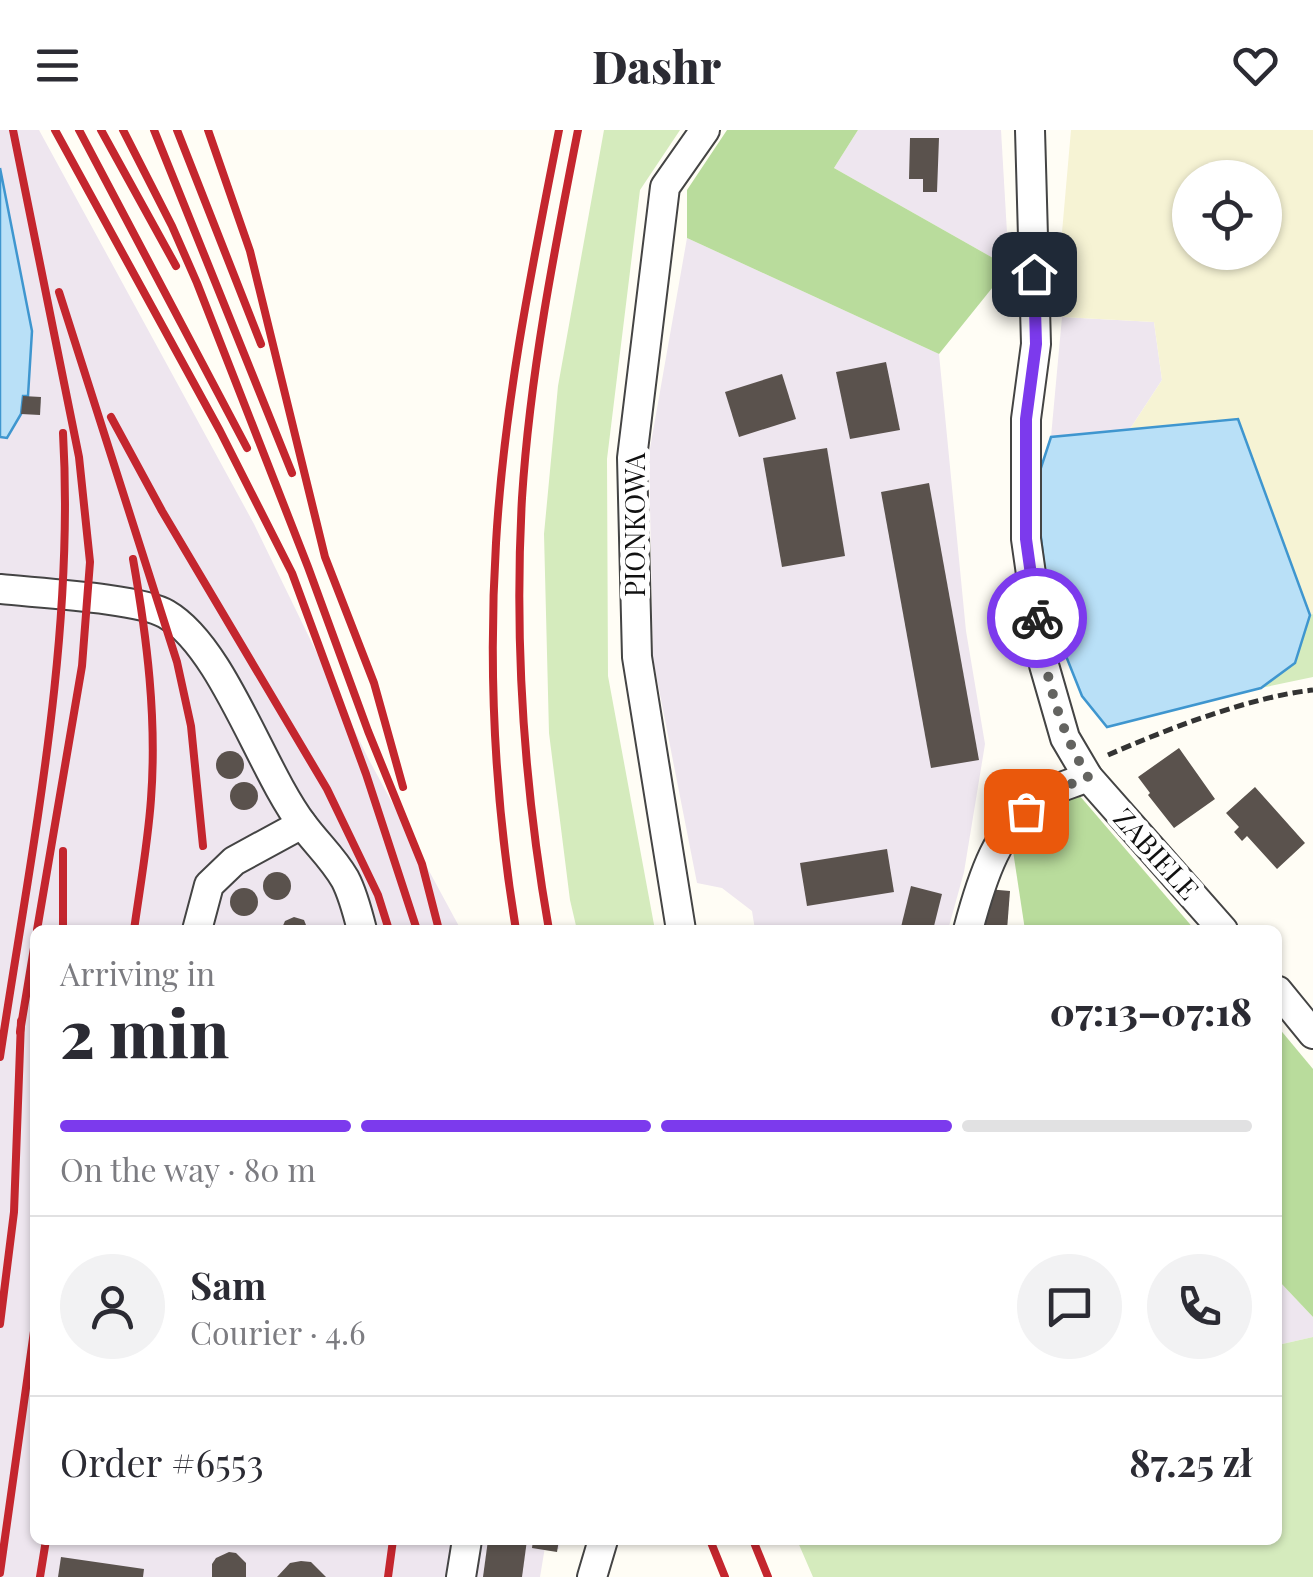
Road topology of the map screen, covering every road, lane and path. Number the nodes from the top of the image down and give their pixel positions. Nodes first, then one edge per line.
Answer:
1 (705, 130) edge
2 (1030, 130) edge
3 (0, 589) edge
4 (1313, 690) edge
5 (1088, 777) junction
6 (302, 824) junction
7 (198, 925) edge
8 (360, 925) edge
9 (680, 925) edge
10 (969, 925) edge
11 (1220, 925) edge
12 (1282, 996) edge
13 (1313, 1034) edge
14 (466, 1545) edge
15 (602, 1545) edge
16 (461, 1577) edge
17 (592, 1577) edge

1 - 9 street, PIONKOWA
2 - 5 street, ZABIELE
3 - 6 street
4 - 5 path
5 - 10 street
5 - 11 street, ZABIELE
6 - 7 street
6 - 8 street
12 - 13 street
14 - 16 street
15 - 17 street

